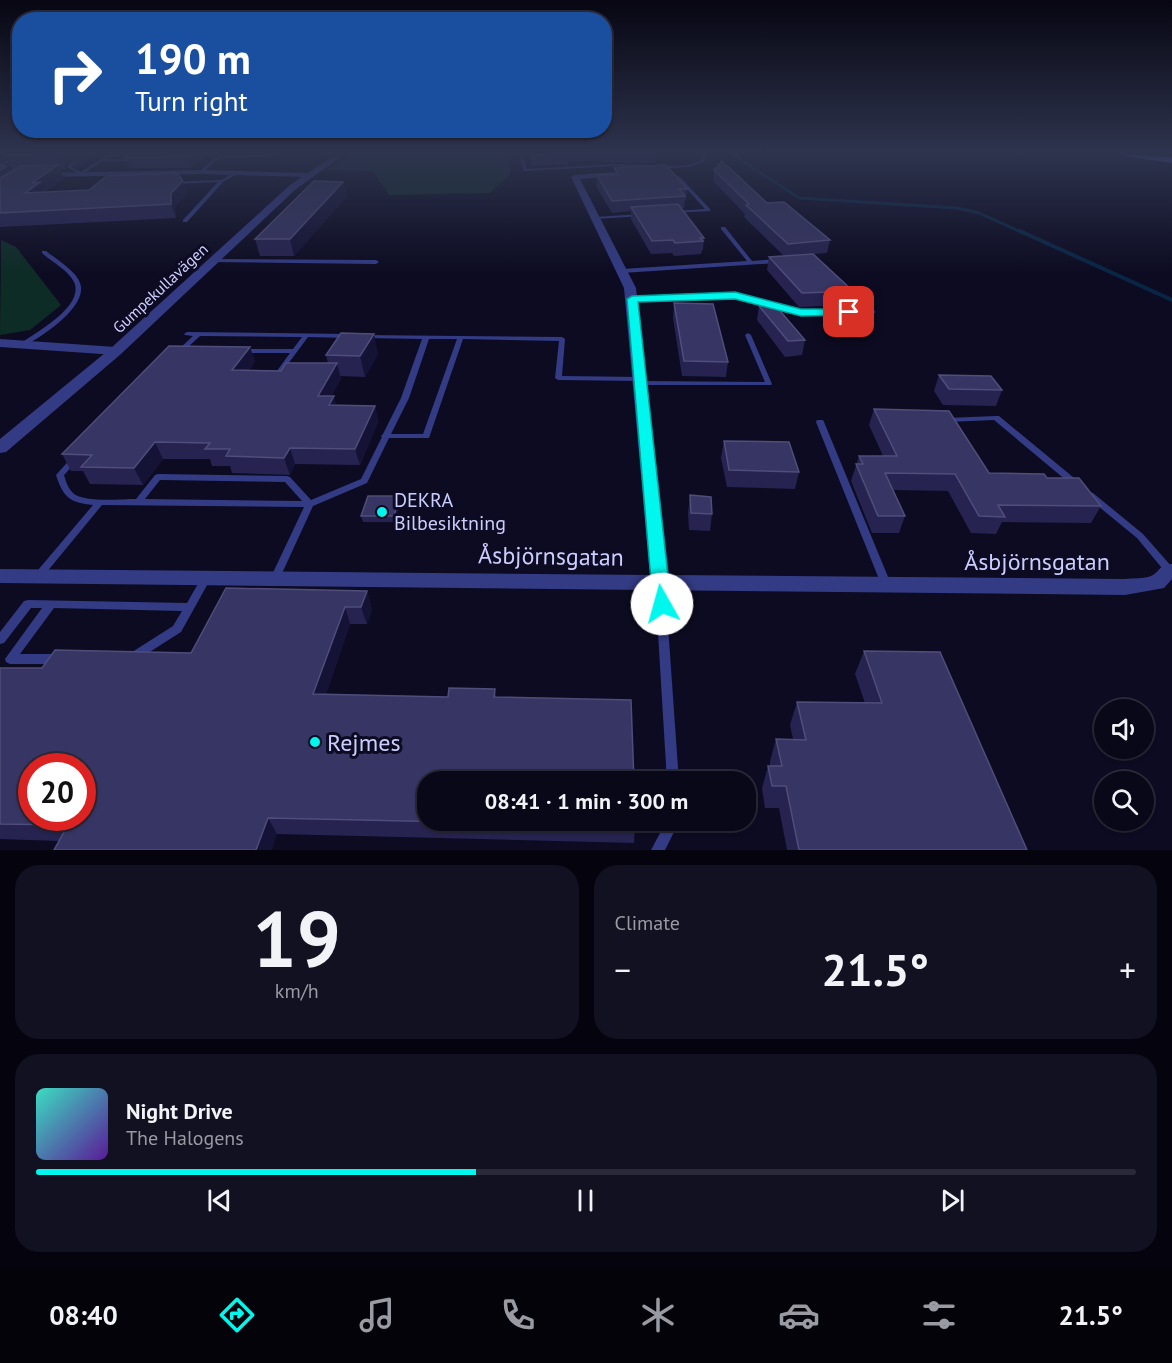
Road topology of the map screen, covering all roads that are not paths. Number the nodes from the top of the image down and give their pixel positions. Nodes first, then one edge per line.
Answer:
1 (210, 194) edge
2 (287, 194) edge
3 (585, 194) edge
4 (693, 194) edge
5 (673, 213) edge
6 (650, 214) edge
7 (595, 218) junction
8 (185, 221) dead end
9 (723, 228) dead end
10 (44, 252) dead end
11 (213, 261) junction
12 (782, 261) edge
13 (376, 262) dead end
14 (750, 262) junction
15 (622, 271) junction
16 (839, 280) edge
17 (632, 299) junction
18 (187, 334) dead end
19 (199, 334) junction
20 (748, 335) dead end
21 (306, 336) junction
22 (426, 337) junction
23 (461, 337) junction
24 (0, 344) edge
25 (23, 344) junction
26 (192, 350) edge
27 (116, 351) junction
28 (238, 351) edge
29 (296, 351) junction
30 (277, 375) edge
31 (640, 381) junction
32 (820, 422) dead end
33 (951, 429) edge
34 (385, 436) junction
35 (0, 448) edge
36 (83, 451) edge
37 (1065, 483) edge
38 (1077, 484) junction
39 (100, 502) junction
40 (139, 502) junction
41 (309, 504) junction
42 (1169, 570) joint
43 (0, 576) edge
44 (38, 576) junction
45 (206, 578) junction
46 (275, 579) junction
47 (660, 583) junction
48 (886, 586) junction
49 (51, 604) junction
50 (189, 607) junction
51 (0, 640) edge
52 (75, 659) edge
53 (119, 659) edge
54 (672, 771) edge
55 (668, 831) edge
56 (658, 850) edge

1 - 8 lane
2 - 11 street, Gumpekullavägen
3 - 7 street
4 - 5 lane
6 - 7 lane
7 - 15 street
9 - 14 lane
10 - 25 lane
11 - 13 lane
11 - 27 street, Gumpekullavägen
12 - 14 lane
14 - 15 lane
15 - 17 street
16 - 17 lane
17 - 31 street
18 - 19 lane
19 - 21 lane
19 - 26 lane
20 - 31 lane
21 - 22 lane
21 - 29 lane
22 - 23 lane
22 - 34 lane
23 - 31 lane
23 - 34 lane
24 - 25 street
25 - 27 street
27 - 35 street, Gumpekullavägen
28 - 29 lane
29 - 30 lane
31 - 47 street
32 - 48 lane
33 - 38 lane
34 - 41 lane
36 - 39 lane
37 - 38 lane
38 - 42 lane
39 - 40 lane
39 - 44 lane
40 - 41 lane
40 - 41 lane
41 - 46 lane
42 - 48 street, Åsbjörnsgatan
43 - 44 street, Åsbjörnsgatan
44 - 45 street, Åsbjörnsgatan
45 - 46 street, Åsbjörnsgatan
45 - 50 lane
46 - 47 street, Åsbjörnsgatan
47 - 48 street, Åsbjörnsgatan
47 - 54 lane
49 - 50 lane
49 - 51 lane
49 - 52 lane
50 - 53 lane
55 - 56 lane

